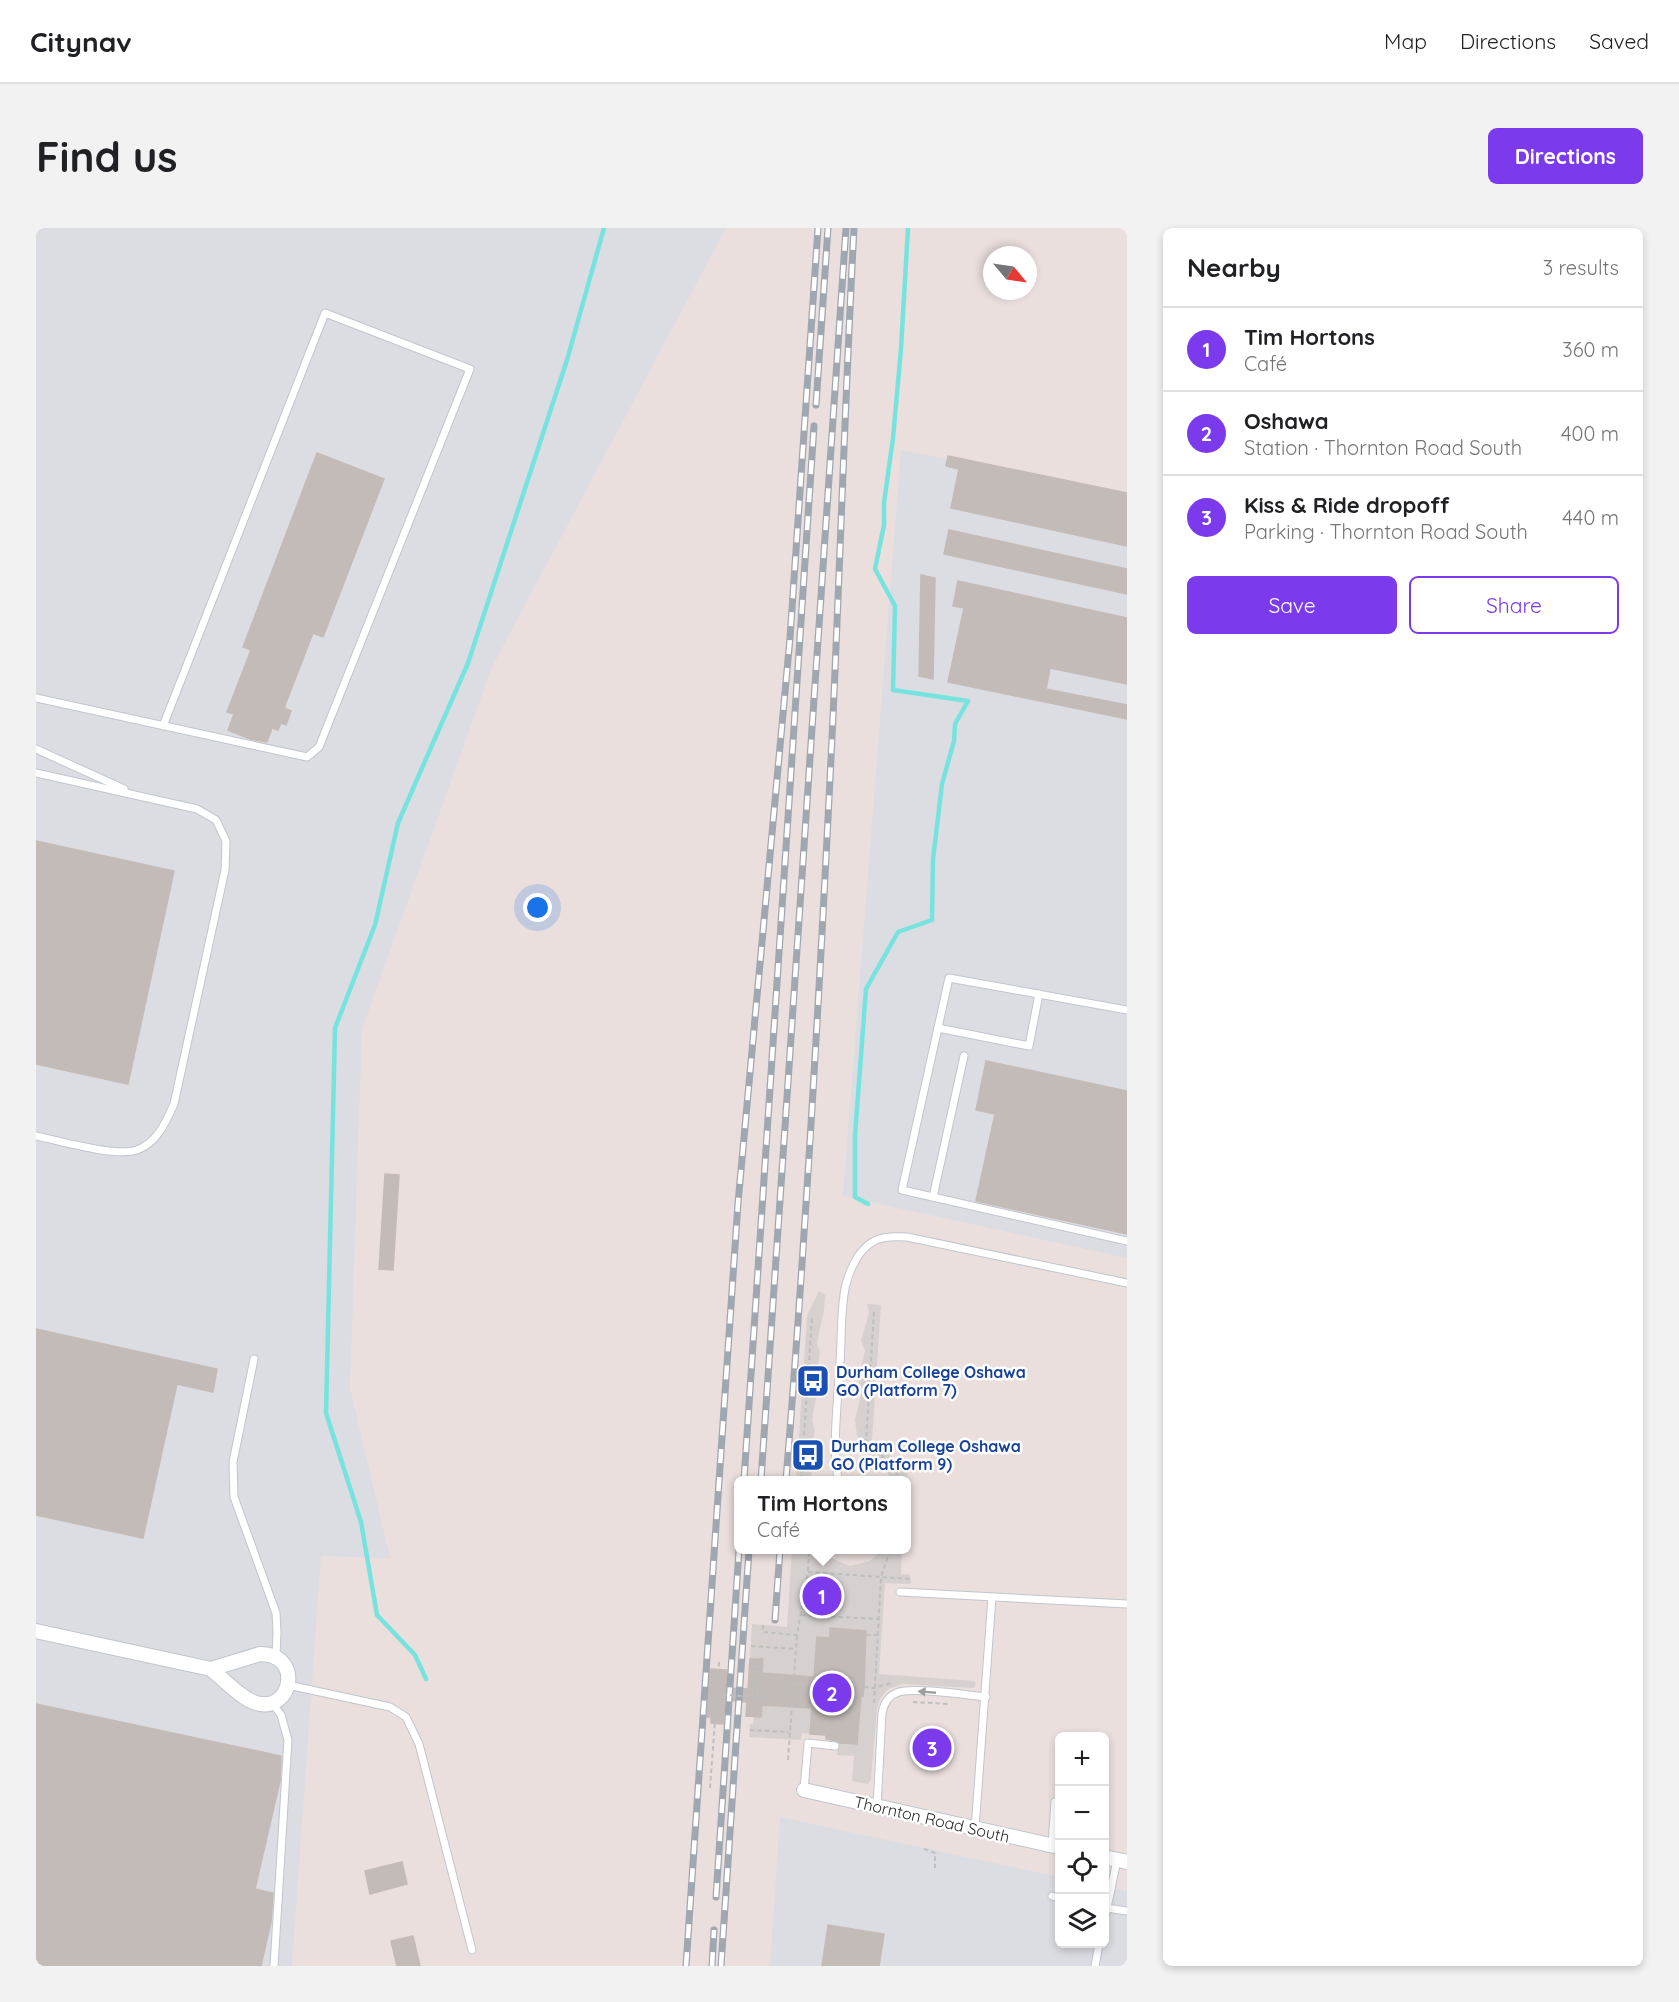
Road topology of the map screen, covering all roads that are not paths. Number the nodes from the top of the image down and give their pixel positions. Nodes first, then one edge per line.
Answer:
1 (36, 698) edge
2 (163, 726) junction
3 (36, 749) edge
4 (36, 773) edge
5 (136, 795) junction
6 (1039, 994) junction
7 (1127, 1010) edge
8 (938, 1028) junction
9 (964, 1056) dead end
10 (36, 1136) edge
11 (933, 1197) junction
12 (1127, 1241) edge
13 (1127, 1283) edge
14 (254, 1359) dead end
15 (838, 1476) edge
16 (900, 1592) dead end
17 (992, 1597) junction
18 (1127, 1604) edge
19 (36, 1631) edge
20 (276, 1657) junction
21 (211, 1669) junction
22 (288, 1685) junction
23 (986, 1696) junction
24 (272, 1703) junction
25 (835, 1746) dead end
26 (804, 1790) joint
27 (877, 1807) junction
28 (975, 1829) junction
29 (1055, 1846) edge
30 (1116, 1859) edge
31 (1109, 1894) edge
32 (1109, 1908) edge
33 (1127, 1911) edge
34 (1098, 1948) edge
35 (472, 1950) dead end
36 (274, 1966) edge
37 (1095, 1966) edge

1 - 2 lane
2 - 2 lane
3 - 5 lane
4 - 5 lane
5 - 10 lane
6 - 7 lane
6 - 8 lane
6 - 8 lane
8 - 11 lane
9 - 11 lane
11 - 12 lane
13 - 15 lane
14 - 20 lane
16 - 17 lane
17 - 18 lane
17 - 23 lane
19 - 21 street
20 - 21 street
20 - 22 street
21 - 24 street
22 - 24 street
22 - 35 lane
23 -> 27 lane
23 - 28 lane
24 - 36 lane
25 - 26 lane
26 - 27 street, Thornton Road South
27 - 28 street, Thornton Road South
28 - 29 street, Thornton Road South
30 - 31 lane
32 - 33 lane
34 - 37 lane

